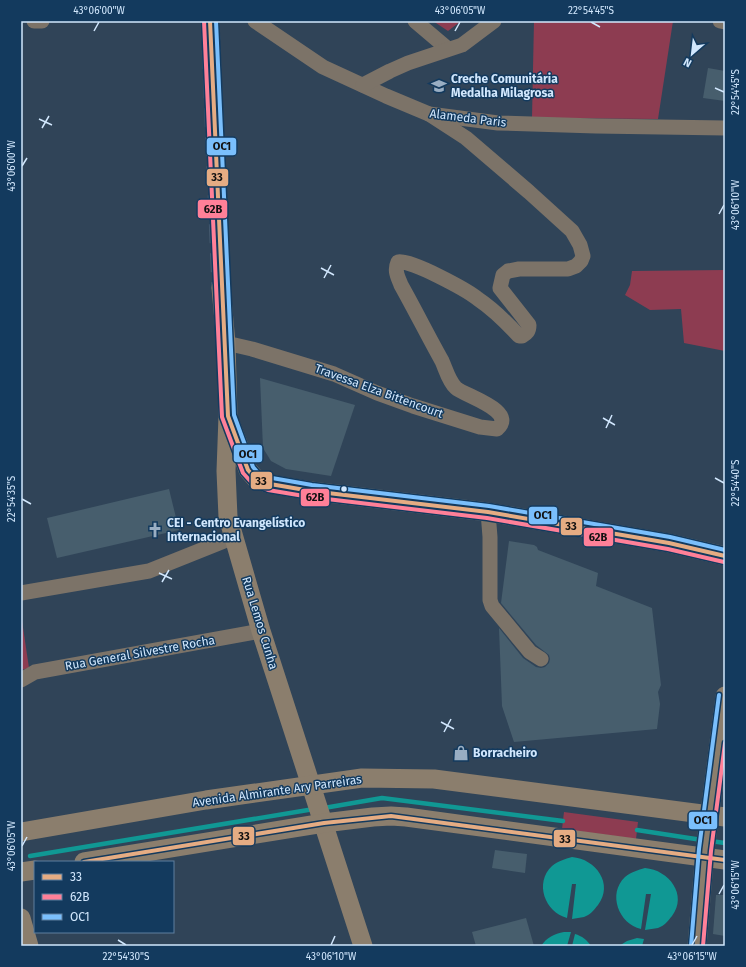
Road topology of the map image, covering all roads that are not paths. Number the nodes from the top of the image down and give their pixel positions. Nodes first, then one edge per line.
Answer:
1 (34, 21) edge
2 (42, 21) edge
3 (255, 21) edge
4 (415, 21) edge
5 (494, 21) edge
6 (720, 21) edge
7 (725, 22) edge
8 (448, 49) junction
9 (363, 85) junction
10 (429, 114) junction
11 (725, 128) edge
12 (221, 288) tunnel mouth
13 (226, 343) junction
14 (228, 416) junction
15 (488, 512) junction
16 (234, 537) junction
17 (725, 556) edge
18 (21, 593) edge
19 (262, 631) junction
20 (541, 659) dead end
21 (21, 680) edge
22 (725, 696) edge
23 (317, 804) junction
24 (714, 817) edge
25 (21, 832) edge
26 (705, 854) junction
27 (725, 860) edge
28 (88, 861) edge
29 (34, 870) edge
30 (21, 872) edge
31 (21, 918) edge
32 (28, 946) edge
33 (363, 946) edge
34 (697, 946) edge

1 - 2 street
3 - 9 street, Alameda Paris
4 - 8 street
5 - 8 street
6 - 7 street
8 - 9 street
9 - 10 street, Alameda Paris
10 - 11 street, Alameda Paris
10 - 13 street, Travessa Elza Bittencourt
12 - 13 main road, Rua Lemos Cunha
13 - 14 main road, Rua Lemos Cunha
14 - 15 main road
14 - 16 main road, Rua Lemos Cunha
15 - 17 main road
15 - 20 street
16 - 18 street
16 - 19 main road, Rua Lemos Cunha
19 - 21 street, Rua General Silvestre Rocha
19 - 23 main road, Rua Lemos Cunha
22 - 24 main road
23 - 24 main road, Avenida Almirante Ary Parreiras
23 - 25 main road, Avenida Almirante Ary Parreiras
23 - 26 main road, Avenida Almirante Ary Parreiras
23 - 28 main road, Avenida Almirante Ary Parreiras
23 - 33 main road, Rua Lemos Cunha
24 - 26 main road
26 - 27 main road, Avenida Almirante Ary Parreiras
26 - 34 main road
29 - 30 main road
31 - 32 main road

